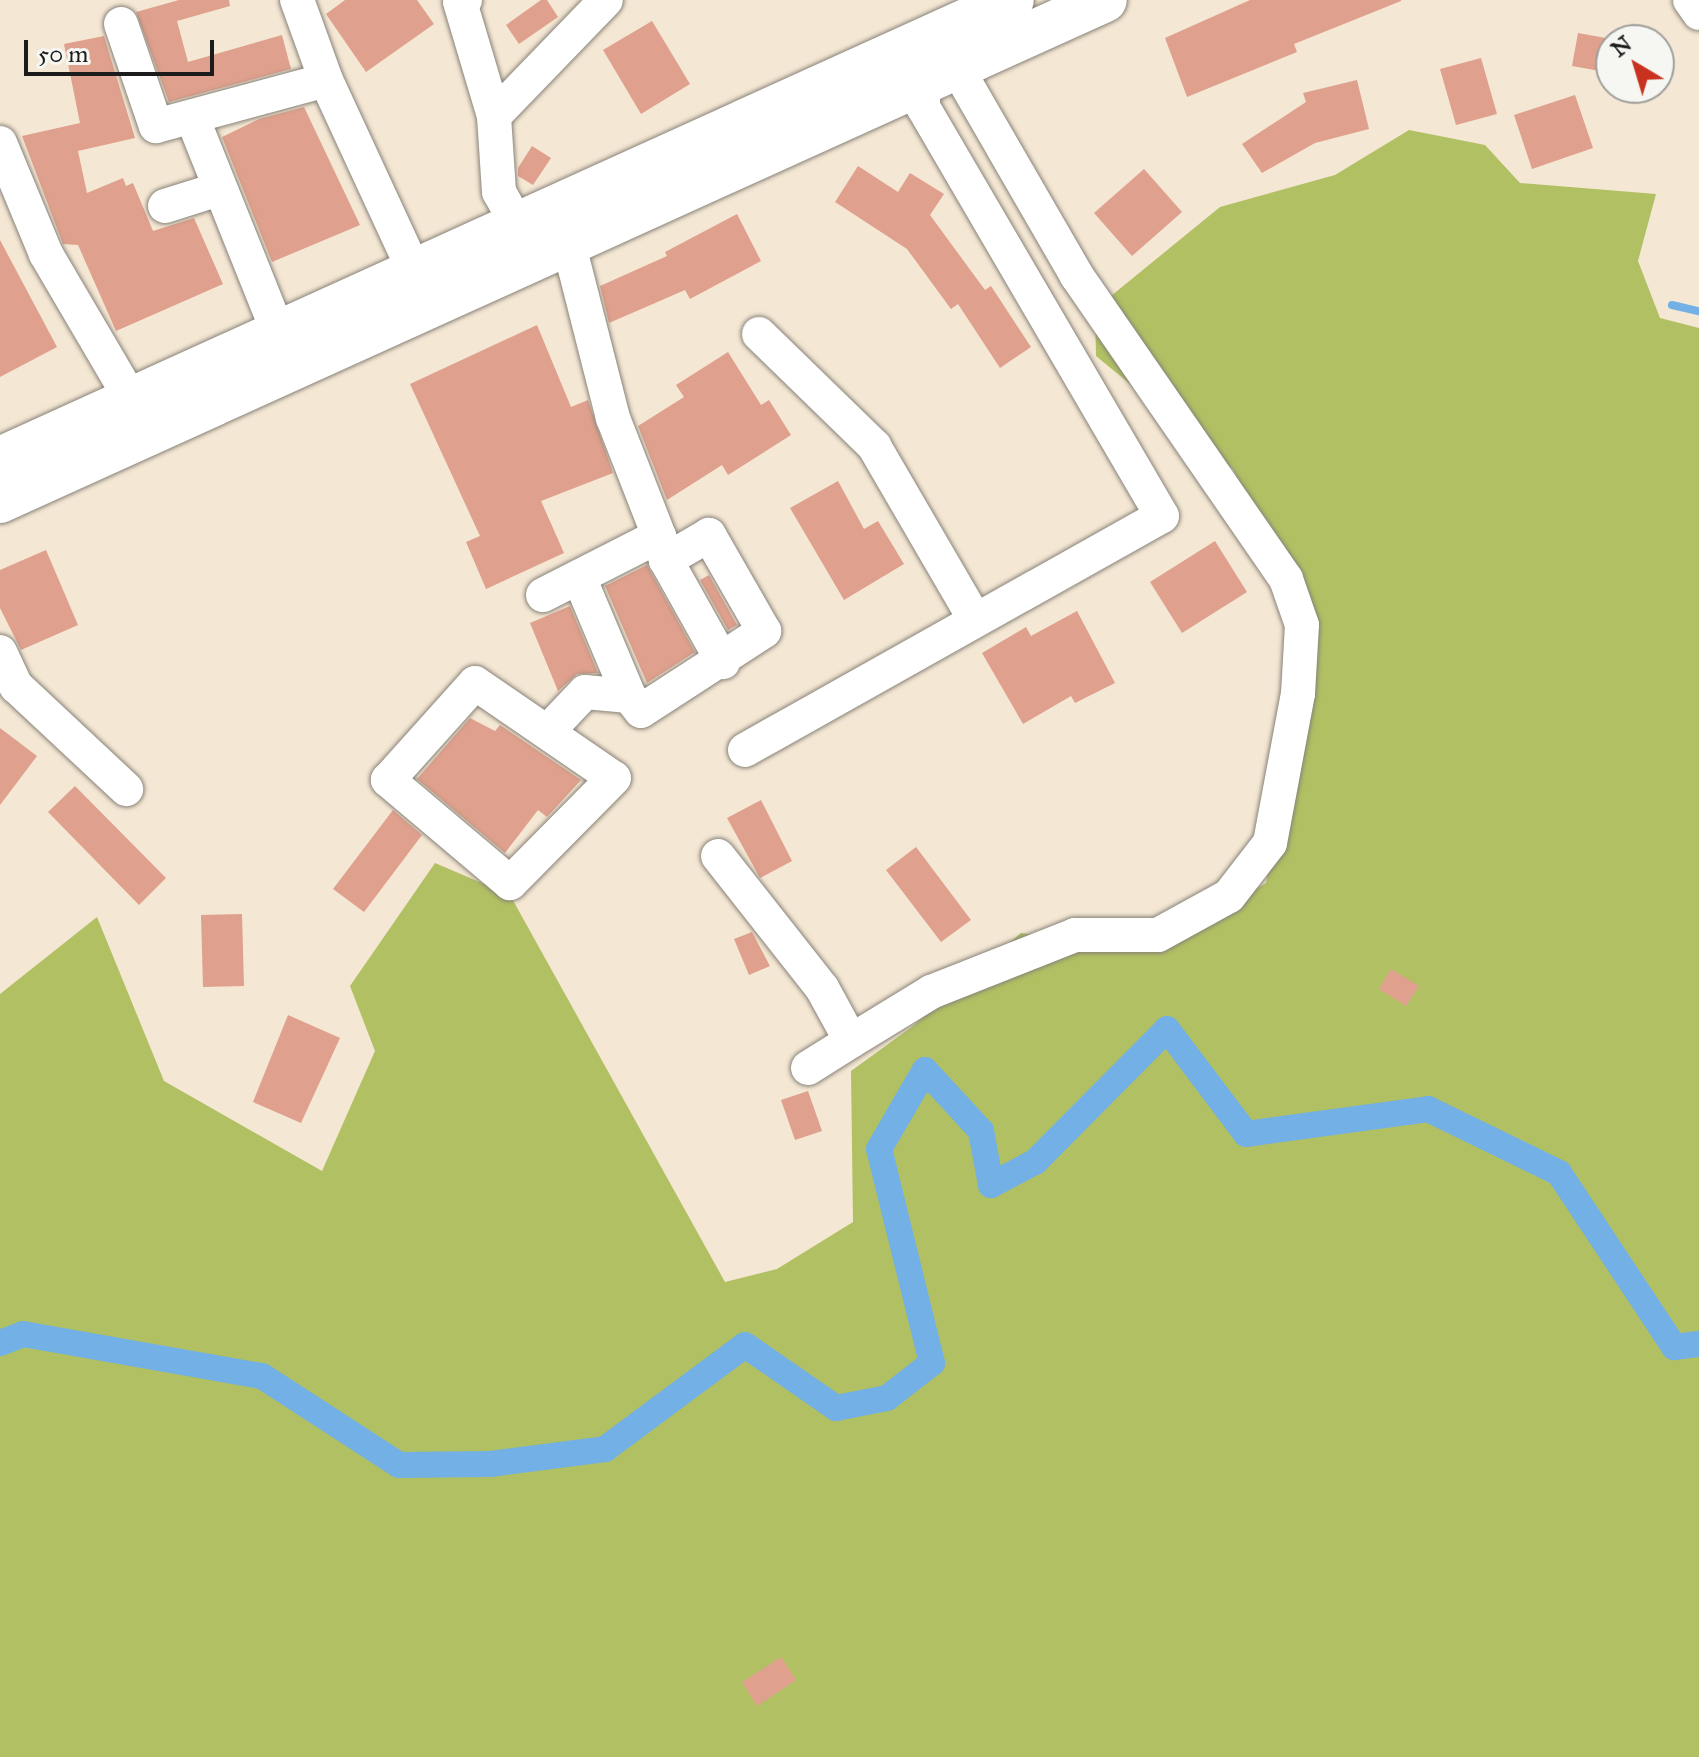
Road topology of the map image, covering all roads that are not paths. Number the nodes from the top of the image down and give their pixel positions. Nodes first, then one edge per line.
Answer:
1 (606, 0) edge
2 (1012, 0) edge
3 (1105, 0) edge
4 (1690, 0) edge
5 (295, 1) edge
6 (461, 1) edge
7 (1699, 13) edge
8 (121, 24) dead end
9 (969, 56) junction
10 (326, 80) junction
11 (923, 83) junction
12 (494, 116) junction
13 (192, 117) junction
14 (0, 143) edge
15 (219, 189) junction
16 (165, 206) dead end
17 (518, 226) junction
18 (568, 242) junction
19 (415, 273) junction
20 (279, 334) junction
21 (759, 334) dead end
22 (131, 399) junction
23 (0, 459) edge
24 (0, 501) edge
25 (663, 548) junction
26 (579, 577) junction
27 (543, 595) dead end
28 (974, 618) junction
29 (0, 652) edge
30 (723, 662) junction
31 (629, 696) junction
32 (547, 732) junction
33 (745, 750) dead end
34 (126, 789) dead end
35 (718, 856) dead end
36 (851, 1041) junction
37 (808, 1068) dead end

1 - 12 street
2 - 9 main road
3 - 9 main road
4 - 7 street
5 - 10 street
6 - 12 street
8 - 13 street
9 - 11 main road
9 - 17 main road
9 - 36 street
10 - 13 street
10 - 19 street
11 - 18 main road
11 - 28 street
12 - 17 street
13 - 15 street
14 - 22 street
15 - 16 street
15 - 20 street
17 - 19 main road
18 - 24 main road
18 - 25 street
19 - 20 main road
20 - 22 main road
21 - 28 street
22 - 23 main road
25 - 26 street
25 - 30 street
25 - 30 street
26 - 27 street
26 - 31 street
28 - 33 street
29 - 34 street
30 - 31 street
31 - 32 street
32 - 32 street
35 - 36 street
36 - 37 street

